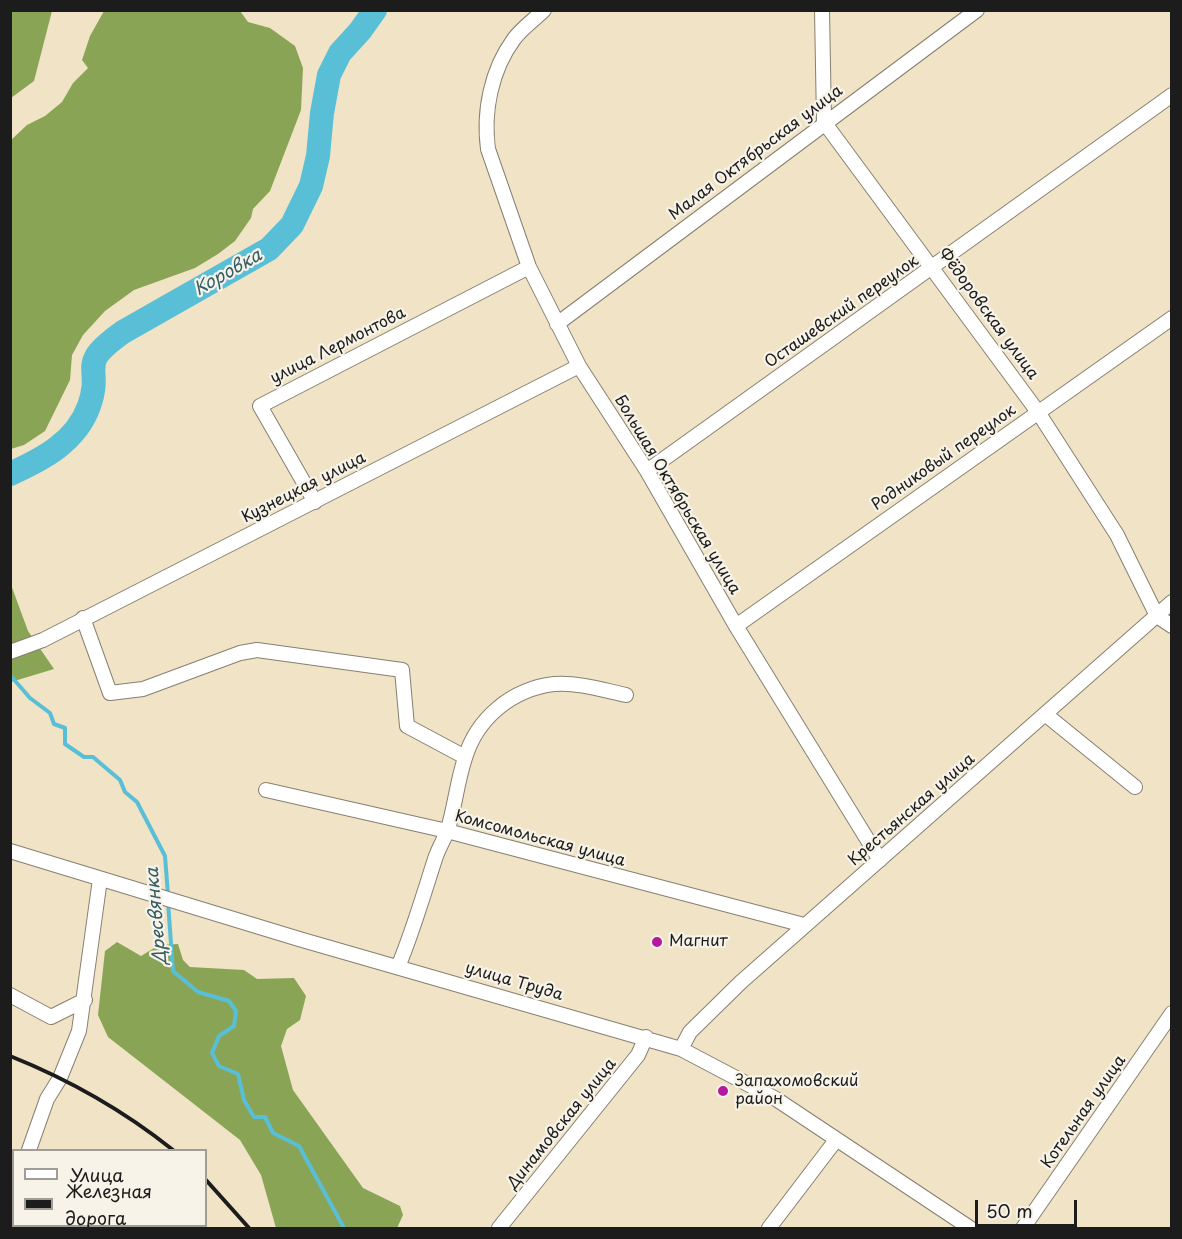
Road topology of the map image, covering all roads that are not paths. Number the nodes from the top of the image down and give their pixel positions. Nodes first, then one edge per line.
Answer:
1 (544, 10) edge
2 (822, 10) edge
3 (977, 10) edge
4 (1172, 95) edge
5 (824, 122) junction
6 (529, 267) junction
7 (933, 267) junction
8 (1172, 318) edge
9 (557, 324) junction
10 (579, 366) junction
11 (1038, 412) junction
12 (647, 471) junction
13 (315, 502) junction
14 (1172, 602) edge
15 (1157, 616) junction
16 (83, 618) junction
17 (736, 626) junction
18 (1172, 626) edge
19 (10, 652) edge
20 (626, 695) dead end
21 (1046, 714) junction
22 (465, 757) junction
23 (1135, 787) dead end
24 (266, 790) dead end
25 (447, 831) junction
26 (10, 851) edge
27 (880, 860) junction
28 (100, 879) junction
29 (804, 925) junction
30 (398, 967) junction
31 (10, 995) edge
32 (85, 1000) junction
33 (1172, 1013) edge
34 (646, 1037) junction
35 (681, 1048) junction
36 (836, 1140) junction
37 (29, 1149) edge
38 (499, 1228) edge
39 (769, 1228) edge
40 (970, 1228) edge
41 (1023, 1228) edge

1 - 6 street, Большая Октябрьская улица
2 - 5 street
3 - 5 street, Малая Октябрьская улица
4 - 7 street, Осташевский переулок
5 - 7 street, Фёдоровская улица
5 - 9 street, Малая Октябрьская улица
6 - 9 street, Большая Октябрьская улица
6 - 13 street, улица Лермонтова
7 - 11 street, Фёдоровская улица
7 - 12 street, Осташевский переулок
8 - 11 street, Родниковый переулок
9 - 10 street, Большая Октябрьская улица
10 - 12 street, Большая Октябрьская улица
10 - 13 street, Кузнецкая улица
11 - 15 street, Фёдоровская улица
11 - 17 street, Родниковый переулок
12 - 17 street, Большая Октябрьская улица
13 - 16 street, Кузнецкая улица
14 - 15 street, Крестьянская улица
15 - 18 street
15 - 21 street, Крестьянская улица
16 - 19 street, Кузнецкая улица
16 - 22 street
17 - 27 street, Большая Октябрьская улица
20 - 22 street
21 - 23 street
21 - 27 street, Крестьянская улица
22 - 25 street
24 - 25 street, Комсомольская улица
25 - 29 street, Комсомольская улица
25 - 30 street
26 - 28 street, улица Труда
27 - 29 street, Крестьянская улица
28 - 30 street, улица Труда
28 - 32 street
29 - 35 street, Крестьянская улица
30 - 34 street, улица Труда
31 - 32 street
32 - 37 street
33 - 41 street, Котельная улица
34 - 35 street, улица Труда
34 - 38 street, Динамовская улица
35 - 36 street, улица Труда
36 - 39 street
36 - 40 street, улица Труда

